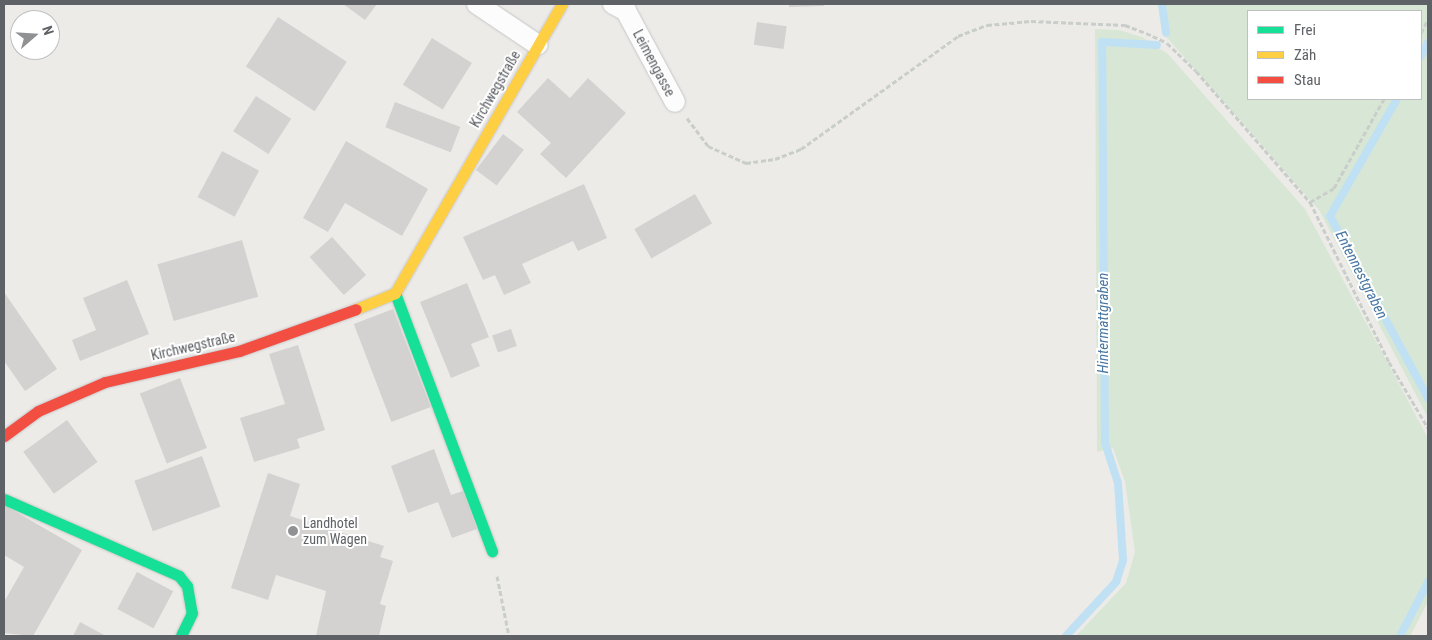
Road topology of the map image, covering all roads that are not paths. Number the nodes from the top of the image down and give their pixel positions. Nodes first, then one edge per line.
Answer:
1 (477, 4) edge
2 (562, 4) edge
3 (613, 4) edge
4 (538, 45) junction
5 (675, 102) road end
6 (395, 293) junction
7 (4, 436) edge
8 (4, 499) edge
9 (492, 552) road end
10 (181, 636) edge

1 - 4 street
2 - 4 street, Kirchwegstraße
3 - 5 street, Leimengasse
4 - 6 street, Kirchwegstraße
6 - 7 street, Kirchwegstraße
6 - 9 street
8 - 10 street

